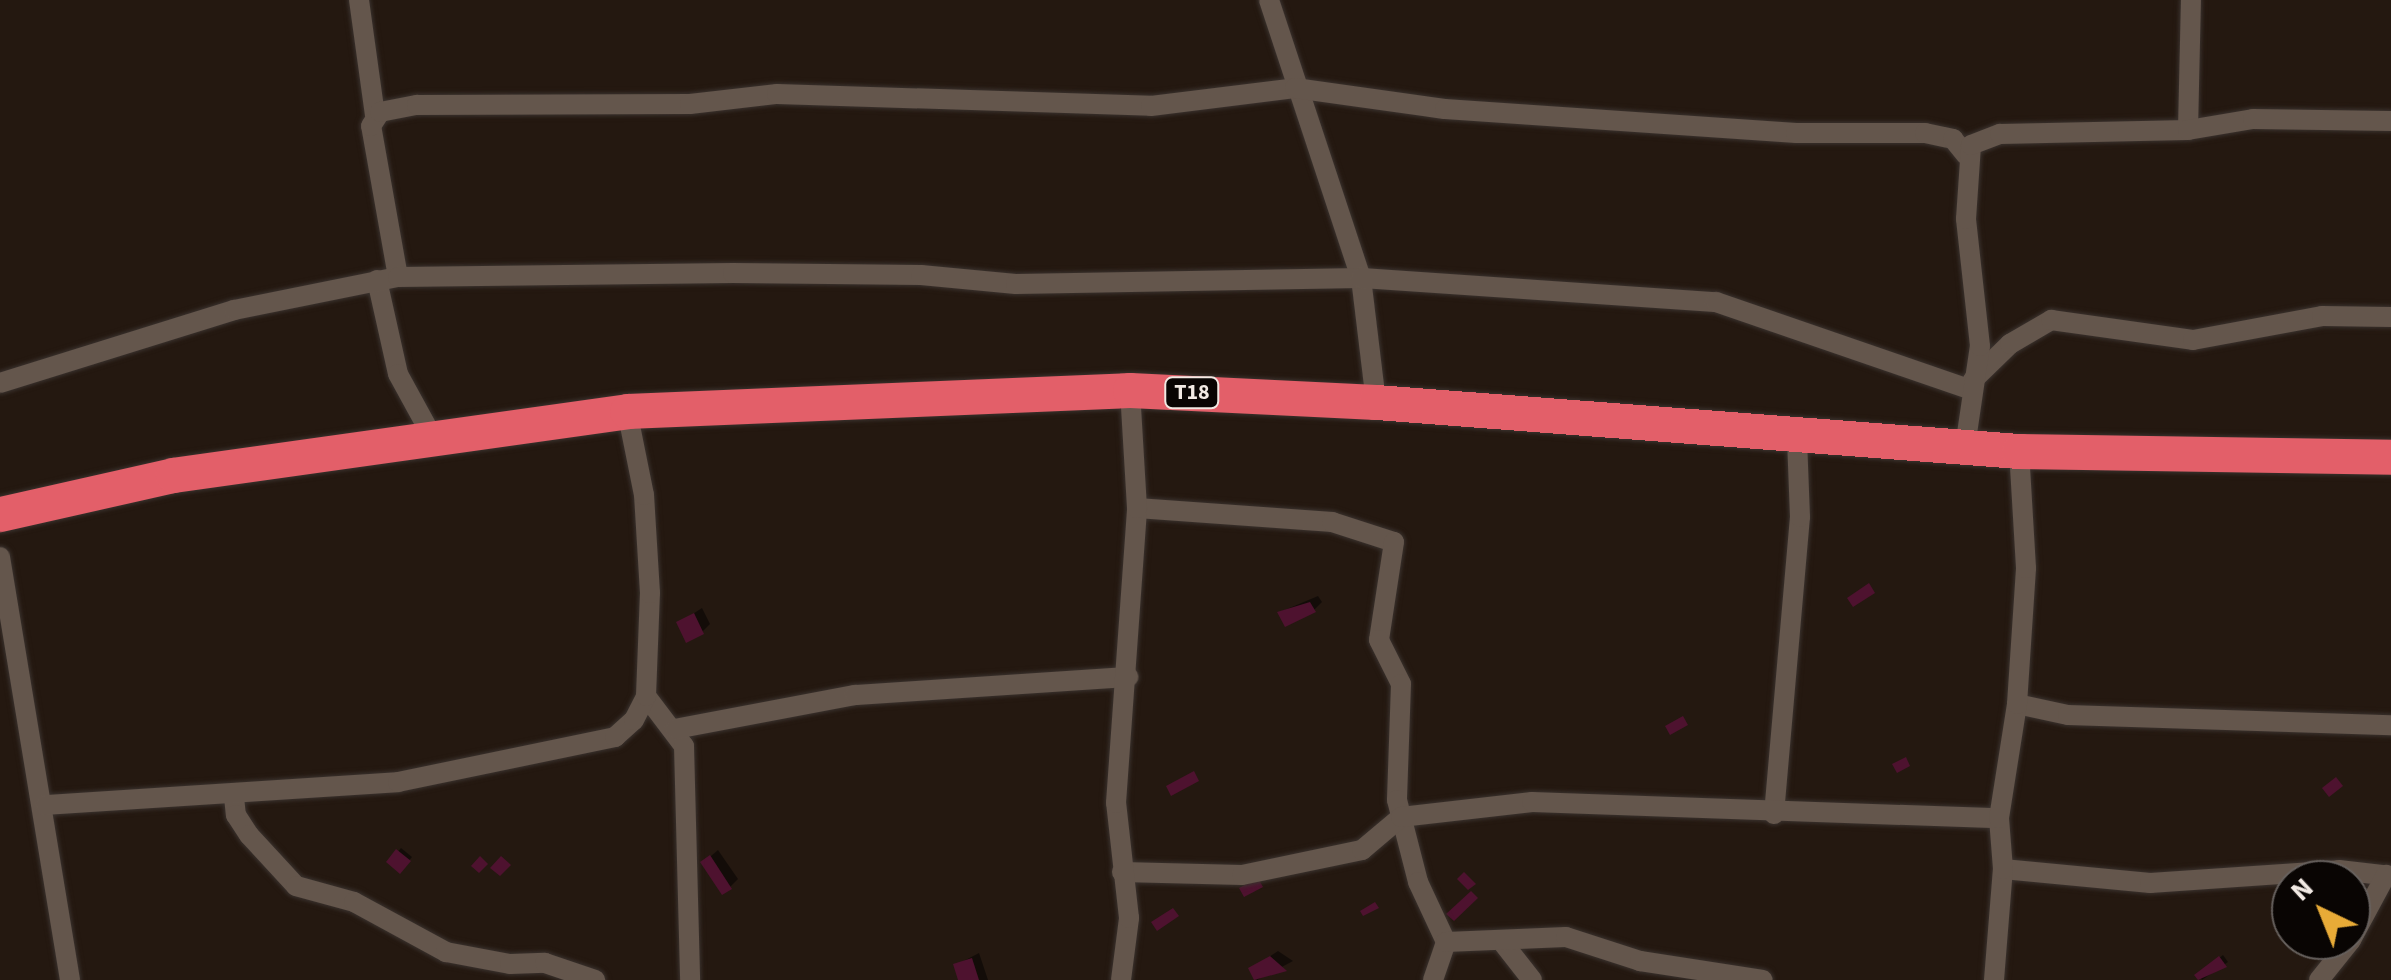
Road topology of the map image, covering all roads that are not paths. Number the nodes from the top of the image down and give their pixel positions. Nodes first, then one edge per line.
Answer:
1 (359, 0) edge
2 (1269, 0) edge
3 (2191, 0) edge
4 (1294, 88) junction
5 (375, 115) junction
6 (2391, 120) edge
7 (2188, 130) junction
8 (1966, 155) junction
9 (1361, 278) junction
10 (388, 279) junction
11 (2391, 318) edge
12 (0, 383) edge
13 (1972, 385) junction
14 (1130, 390) junction
15 (1376, 402) junction
16 (627, 411) junction
17 (432, 436) junction
18 (1798, 438) junction
19 (1965, 447) junction
20 (2020, 451) junction
21 (2391, 457) edge
22 (1136, 508) junction
23 (0, 514) edge
24 (0, 557) edge
25 (1128, 677) junction
26 (646, 696) junction
27 (2017, 704) junction
28 (2391, 726) edge
29 (675, 730) junction
30 (234, 797) junction
31 (46, 806) junction
32 (1774, 814) junction
33 (1401, 817) junction
34 (1999, 818) junction
35 (2003, 869) junction
36 (1122, 872) junction
37 (2388, 876) edge
38 (2371, 905) edge
39 (1446, 942) junction
40 (1503, 943) junction
41 (2335, 960) edge
42 (511, 972) edge
43 (70, 980) edge
44 (596, 980) edge
45 (690, 980) edge
46 (1121, 980) edge
47 (1434, 980) edge
48 (1532, 980) edge
49 (1763, 980) edge
50 (1994, 980) edge
51 (2319, 980) edge

1 - 5 street
2 - 4 street
3 - 7 street
4 - 5 street
4 - 8 street
4 - 9 street
5 - 10 street
6 - 7 street
7 - 8 street
8 - 13 street
9 - 10 street
9 - 13 street
9 - 15 street
10 - 12 street
10 - 17 street
11 - 13 street
13 - 19 street
14 - 15 highway, T18
14 - 16 highway, T18
14 - 22 street
15 - 18 highway, T18
16 - 17 highway, T18
16 - 26 street
17 - 23 highway, T18
18 - 19 highway, T18
18 - 32 street
19 - 20 highway, T18
20 - 21 highway, T18
20 - 27 street
22 - 25 street
22 - 33 street
24 - 31 street
25 - 29 street
25 - 36 street
26 - 29 street
26 - 30 street
27 - 28 street
27 - 34 street
29 - 45 street
30 - 31 street
30 - 42 street
31 - 43 street
32 - 33 street
32 - 34 street
33 - 36 street
33 - 39 street
34 - 35 street
35 - 37 street
35 - 50 street
36 - 46 street
37 - 38 street
39 - 40 street
39 - 47 street
40 - 48 street
40 - 49 street
41 - 51 street
42 - 44 street

